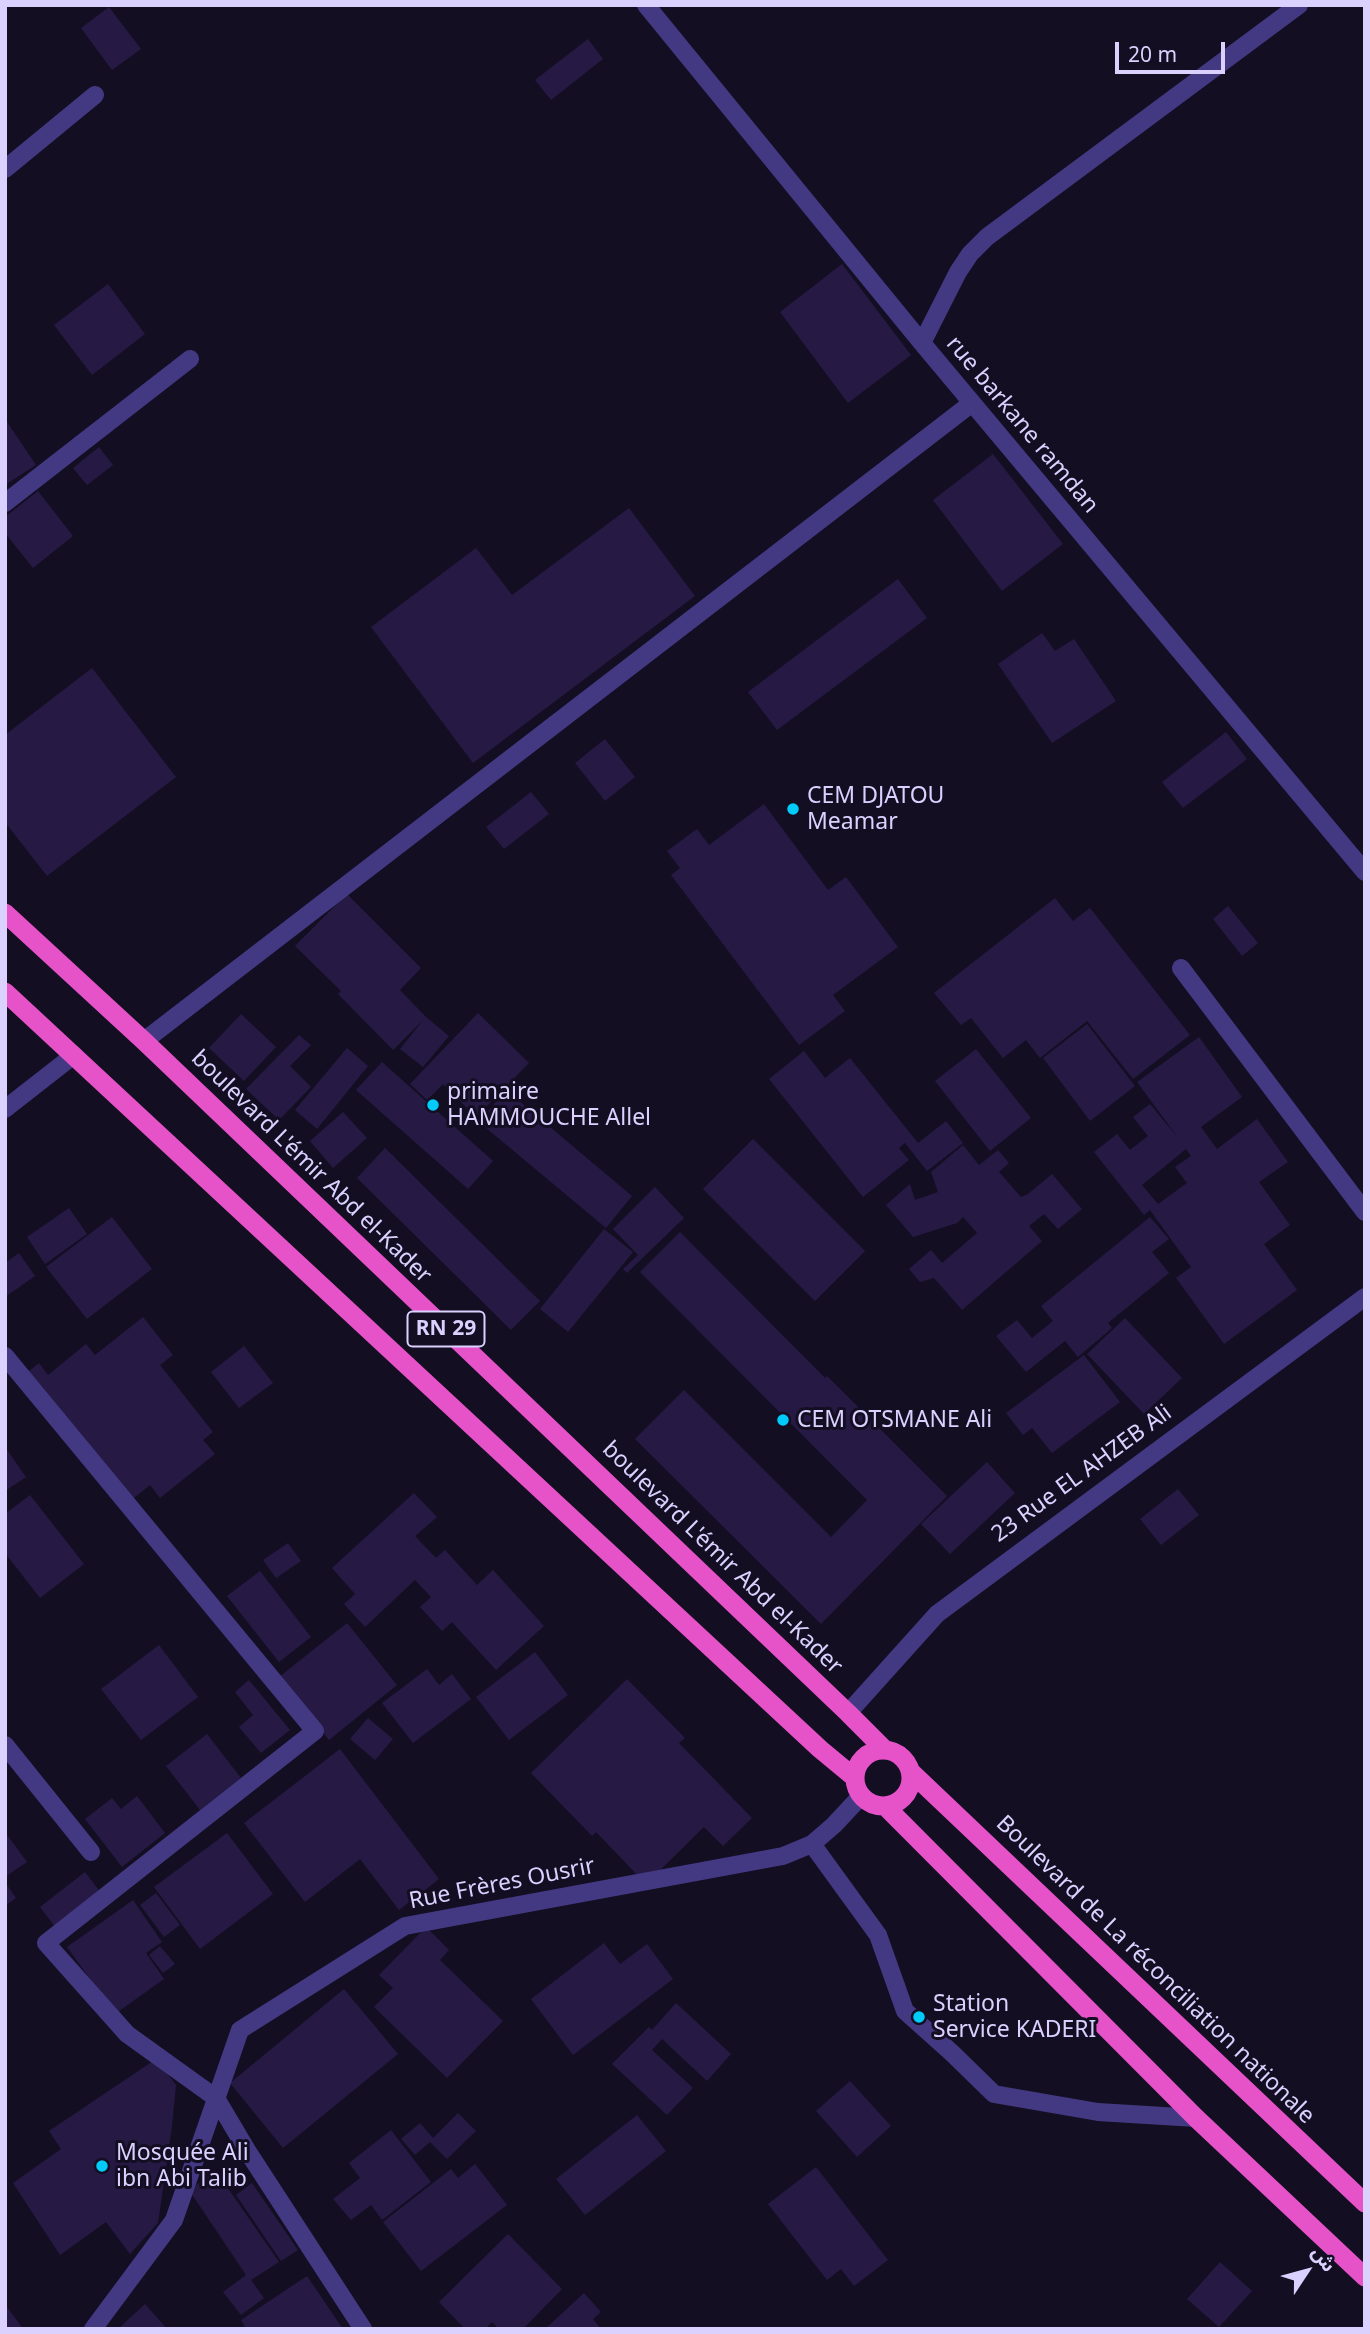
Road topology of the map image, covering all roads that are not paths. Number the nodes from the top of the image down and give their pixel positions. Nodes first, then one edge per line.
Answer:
1 (646, 5) edge
2 (1299, 5) edge
3 (95, 95) dead end
4 (5, 169) edge
5 (922, 343) junction
6 (190, 359) dead end
7 (972, 403) junction
8 (5, 503) edge
9 (1365, 873) edge
10 (5, 913) edge
11 (1181, 968) dead end
12 (5, 992) edge
13 (144, 1041) junction
14 (74, 1055) junction
15 (5, 1109) edge
16 (1365, 1212) edge
17 (1365, 1297) edge
18 (5, 1356) edge
19 (848, 1713) junction
20 (5, 1745) edge
21 (884, 1749) junction
22 (911, 1772) junction
23 (858, 1787) junction
24 (887, 1807) junction
25 (812, 1844) junction
26 (91, 1852) dead end
27 (216, 2098) junction
28 (1196, 2118) junction
29 (1365, 2203) edge
30 (1365, 2277) edge
31 (93, 2329) edge
32 (363, 2329) edge

1 - 5 street, rue barkane ramdan
2 - 5 street
3 - 4 street
5 - 7 street, rue barkane ramdan
6 - 8 street
7 - 9 street, rue barkane ramdan
7 - 13 street
10 - 13 highway, boulevard L'émir Abd el-Kader / RN 29
11 - 16 street
12 - 14 highway, RN 29
13 - 19 highway, boulevard L'émir Abd el-Kader / RN 29
14 - 15 street
14 - 23 highway, RN 29
17 - 19 street, 23 Rue EL AHZEB Ali
18 - 27 street
19 - 21 highway, boulevard L'émir Abd el-Kader / RN 29
20 - 26 street
21 - 22 highway
21 - 23 highway
22 - 24 highway
22 - 29 highway, Boulevard de La réconciliation nationale
23 - 24 highway
23 - 25 street, Rue Frères Ousrir
24 - 28 highway
25 - 27 street, Rue Frères Ousrir
25 - 28 street
27 - 31 street, Rue Frères Ousrir
27 - 32 street
28 - 30 highway

